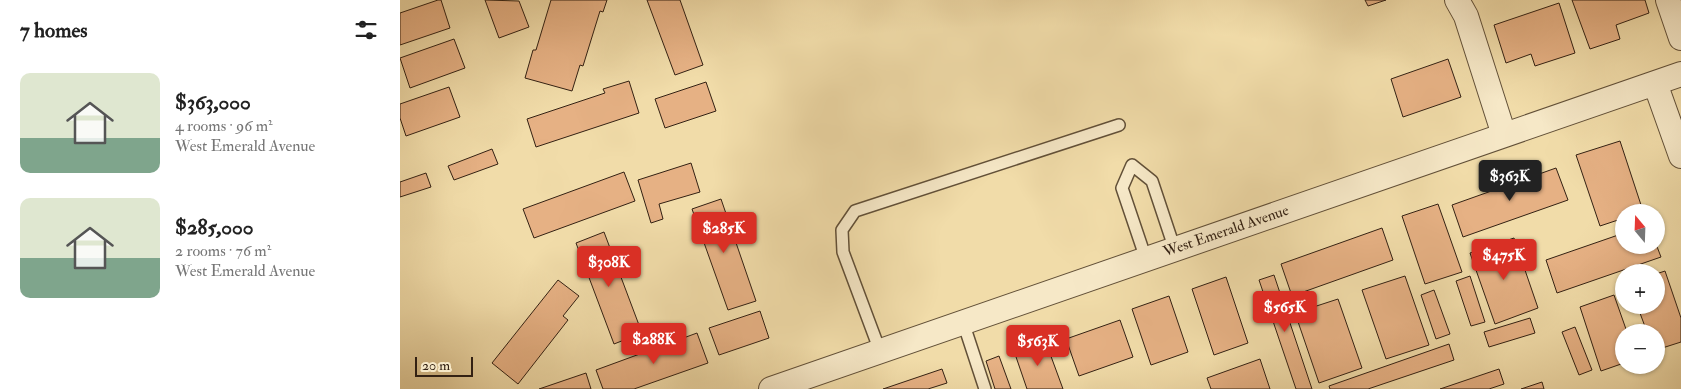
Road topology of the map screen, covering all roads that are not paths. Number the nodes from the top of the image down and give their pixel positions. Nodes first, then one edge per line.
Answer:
1 (1457, 0) edge
2 (1668, 0) edge
3 (1681, 38) edge
4 (1681, 74) edge
5 (1655, 83) junction
6 (1119, 125) dead end
7 (1504, 135) junction
8 (1681, 156) edge
9 (1175, 250) junction
10 (1146, 259) junction
11 (963, 322) junction
12 (880, 351) junction
13 (771, 389) edge
14 (985, 389) edge

1 - 7 street
2 - 3 street
4 - 5 street, West Emerald Avenue
5 - 7 street, West Emerald Avenue
5 - 8 street
6 - 12 lane
7 - 9 street, West Emerald Avenue
9 - 10 street, West Emerald Avenue
9 - 10 lane
10 - 11 street, West Emerald Avenue
11 - 12 street, West Emerald Avenue
11 - 14 lane
12 - 13 street, West Emerald Avenue

